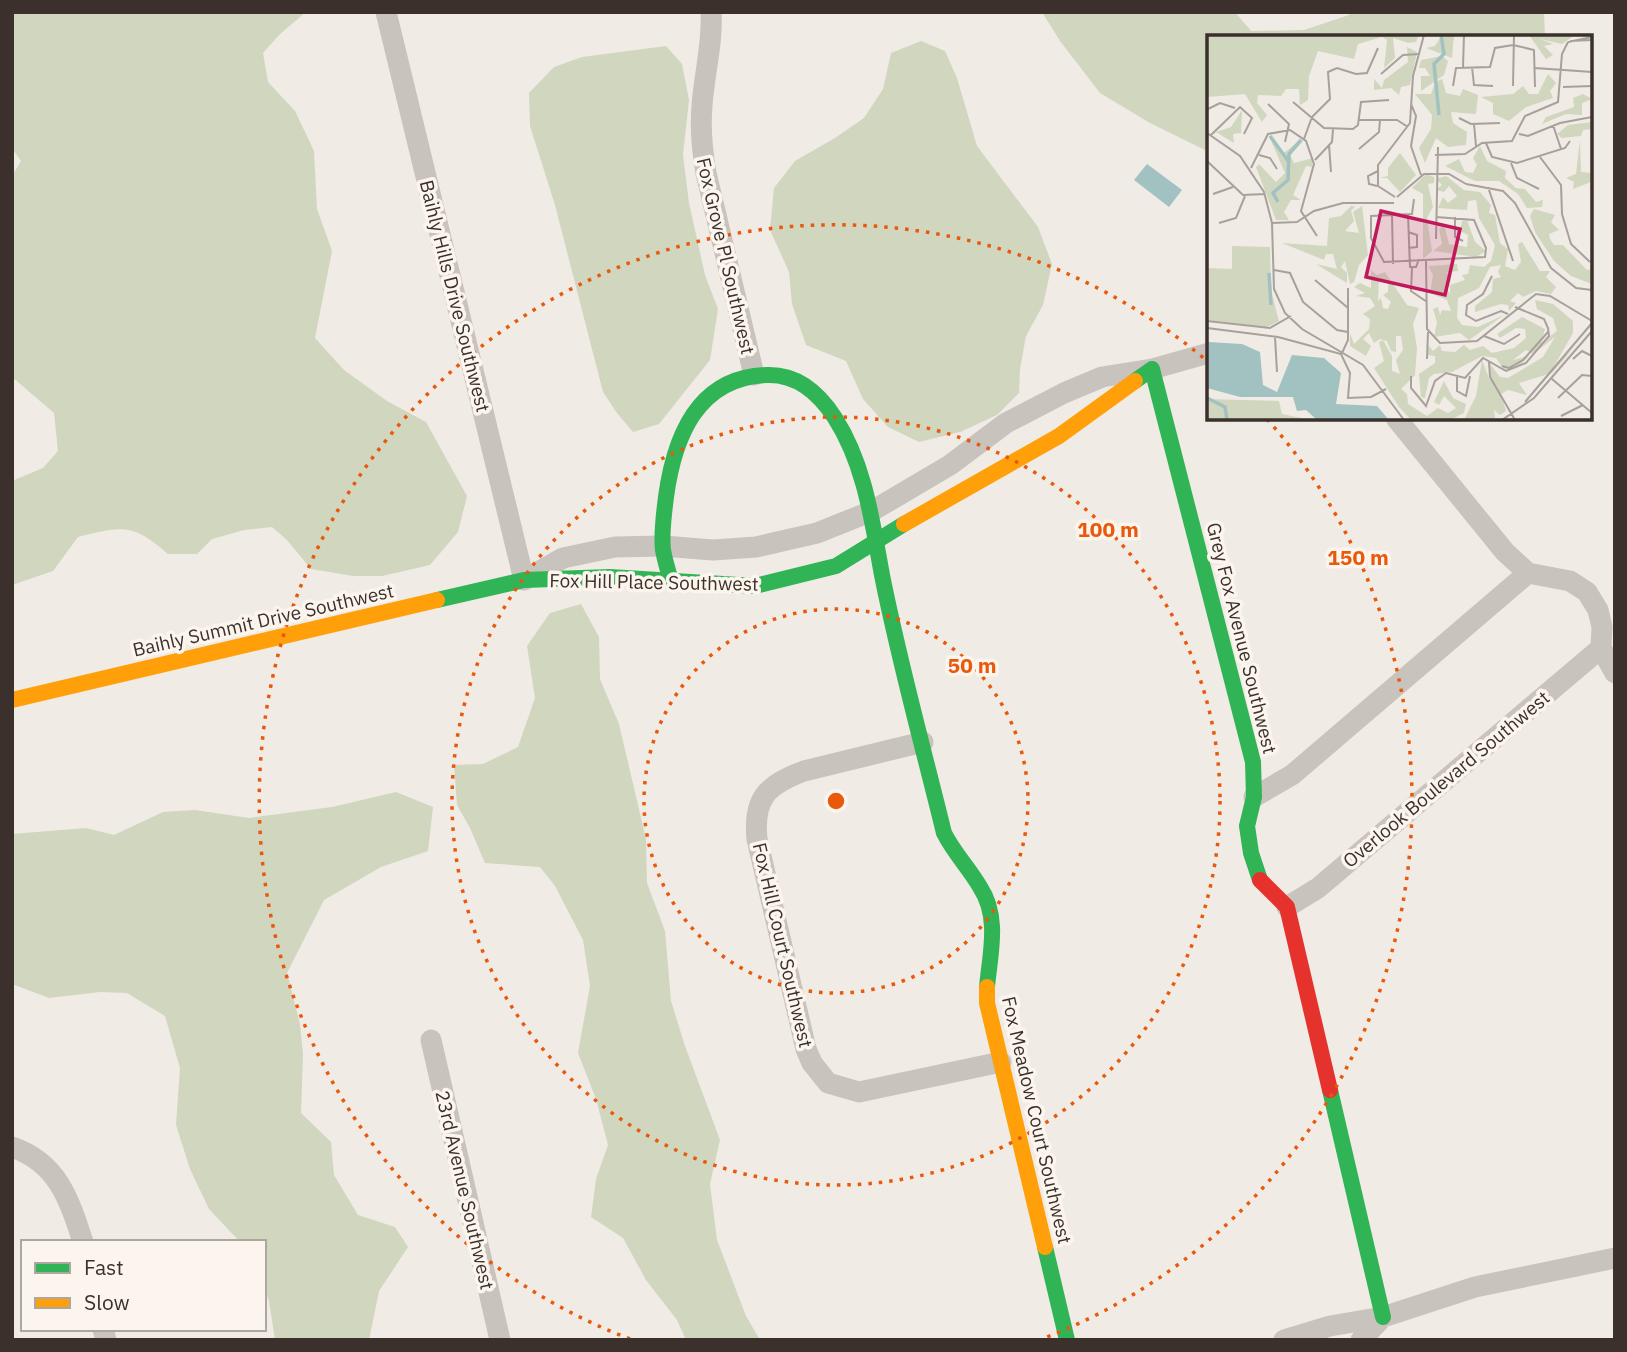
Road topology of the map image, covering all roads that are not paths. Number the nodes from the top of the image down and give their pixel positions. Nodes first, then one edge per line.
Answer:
1 (386, 12) edge
2 (711, 12) edge
3 (1207, 354) edge
4 (1152, 369) junction
5 (754, 375) junction
6 (1398, 420) edge
7 (872, 511) junction
8 (878, 541) junction
9 (663, 546) junction
10 (1528, 573) junction
11 (524, 580) junction
12 (671, 581) junction
13 (1601, 648) junction
14 (1615, 673) edge
15 (12, 700) edge
16 (923, 743) junction
17 (1254, 797) junction
18 (1287, 907) junction
19 (431, 1040) dead end
20 (1001, 1062) junction
21 (12, 1147) edge
22 (82, 1240) edge
23 (1615, 1258) edge
24 (1383, 1317) junction
25 (500, 1340) edge
26 (1067, 1340) edge
27 (1284, 1340) edge
28 (1361, 1340) edge

1 - 11 street, Baihly Hills Drive Southwest
2 - 5 street, Fox Grove Pl Southwest
3 - 4 street, Fox Hill Place Southwest
4 - 7 street, Fox Hill Place Southwest
4 - 8 street, Fox Hill Place Southwest
4 - 17 street, Grey Fox Avenue Southwest
5 - 7 street
5 - 9 street
6 - 10 street
7 - 8 street, Fox Meadow Court Southwest
7 - 9 street, Fox Hill Place Southwest
8 - 12 street, Fox Hill Place Southwest
8 - 16 street, Fox Meadow Court Southwest
9 - 11 street, Fox Hill Place Southwest
9 - 12 street
10 - 13 street
10 - 17 street
11 - 12 street, Fox Hill Place Southwest
11 - 15 street, Baihly Summit Drive Southwest
13 - 14 street
13 - 18 street, Overlook Boulevard Southwest
16 - 20 street, Fox Meadow Court Southwest
16 - 20 street, Fox Hill Court Southwest
17 - 18 street, Grey Fox Avenue Southwest
18 - 24 street
19 - 25 street, 23rd Avenue Southwest
20 - 26 street, Fox Meadow Court Southwest
21 - 22 street
23 - 24 street
24 - 27 street
24 - 28 street

